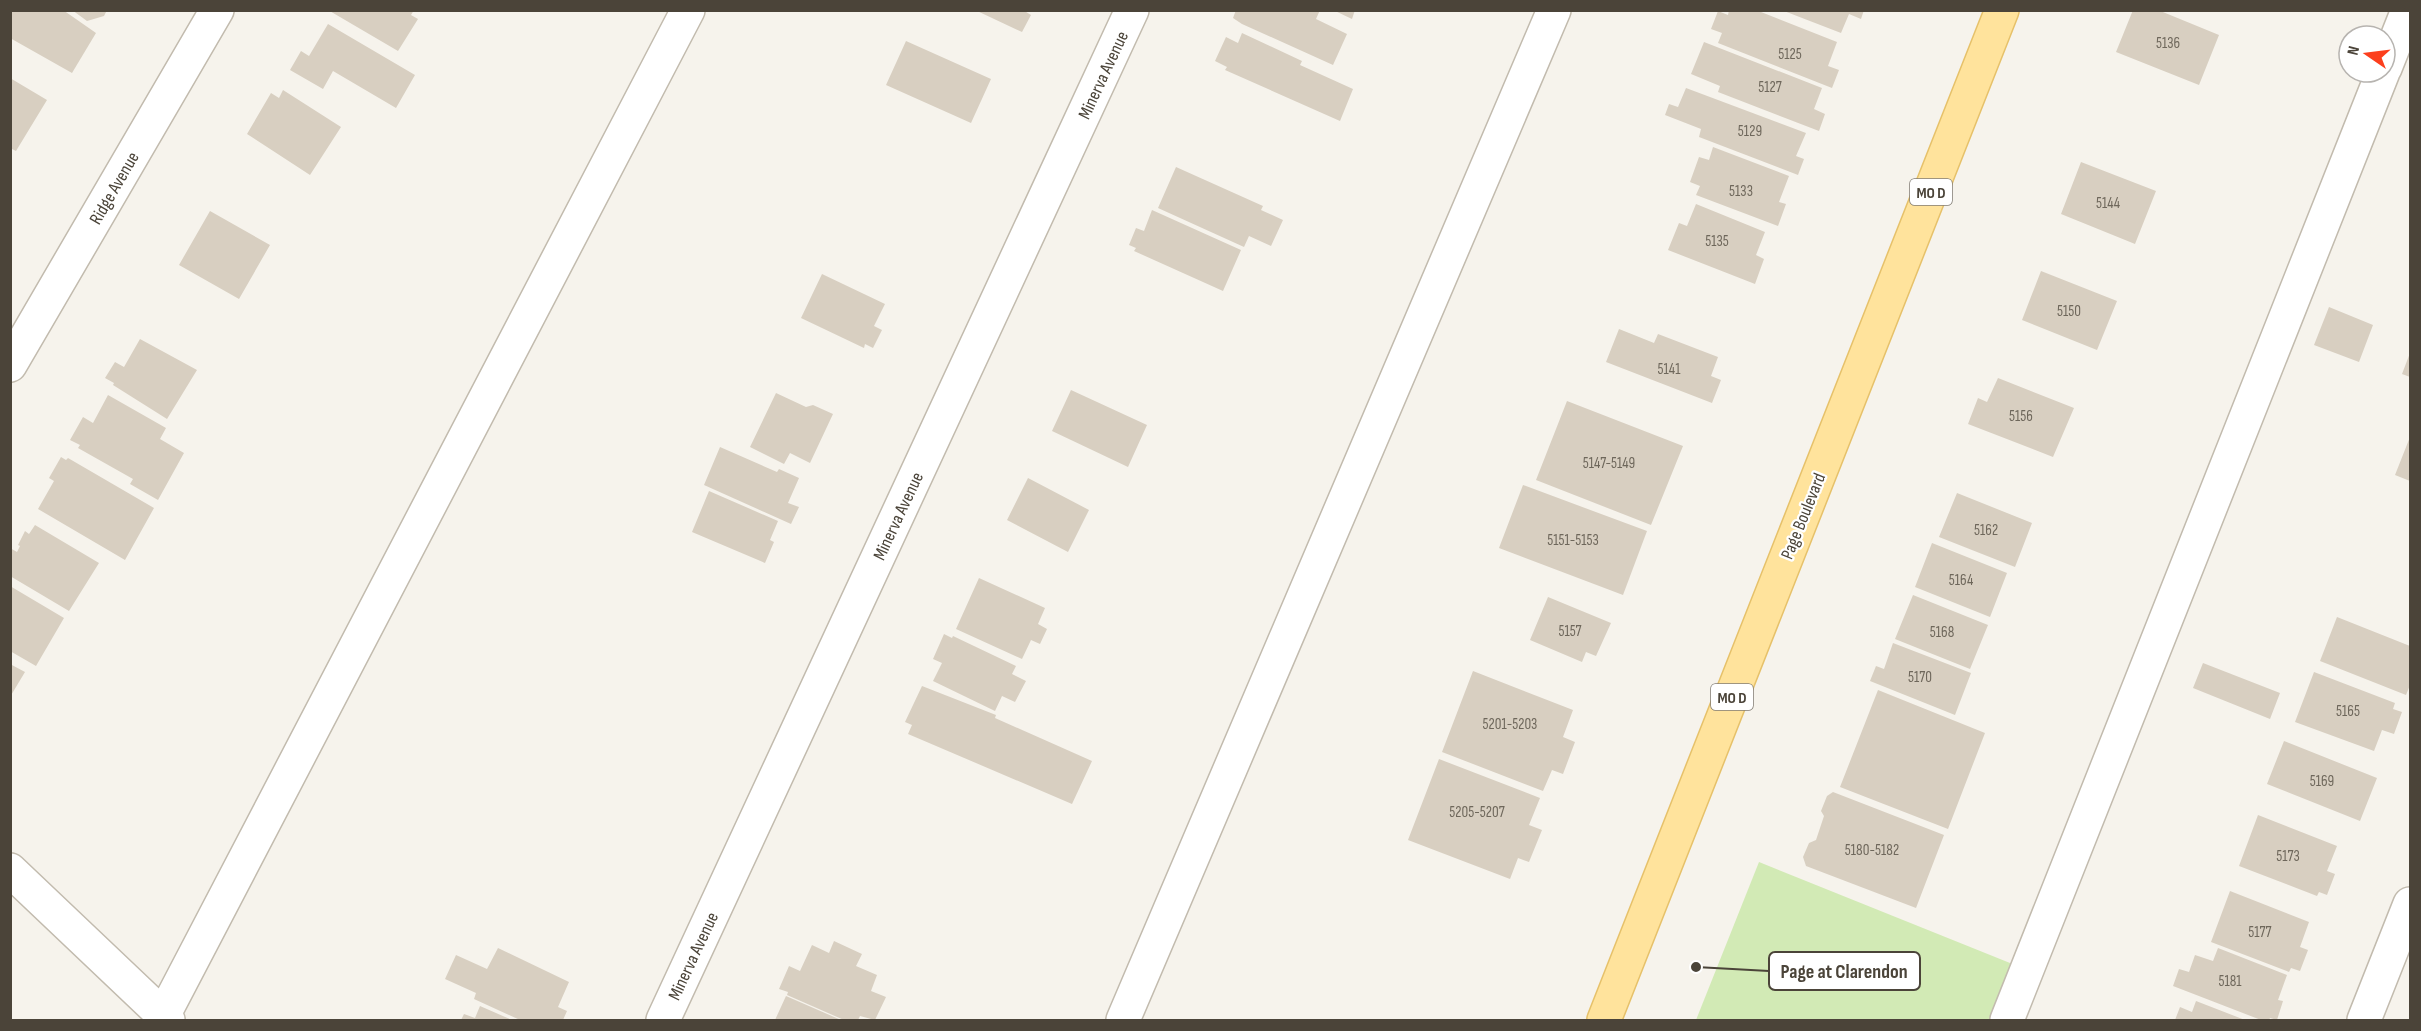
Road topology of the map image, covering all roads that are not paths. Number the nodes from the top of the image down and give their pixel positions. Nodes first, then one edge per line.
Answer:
1 (217, 10) edge
2 (688, 10) edge
3 (1132, 10) edge
4 (1554, 10) edge
5 (2002, 10) edge
6 (2408, 10) edge
7 (2397, 38) edge
8 (2378, 84) edge
9 (10, 365) edge
10 (10, 870) edge
11 (2410, 904) edge
12 (166, 1018) edge
13 (663, 1020) edge
14 (1123, 1020) edge
15 (1604, 1020) edge
16 (2007, 1020) edge
17 (2364, 1020) edge

1 - 9 street, Ridge Avenue
2 - 12 street
3 - 13 street, Minerva Avenue
4 - 14 street
5 - 15 main road, Page Boulevard / MO D
6 - 7 street
8 - 16 street
10 - 12 street
11 - 17 street

